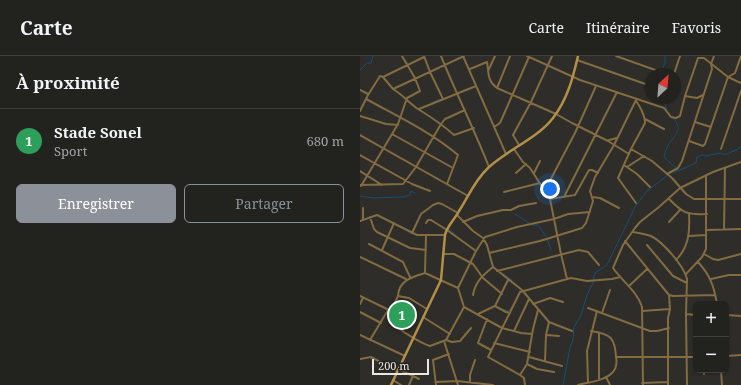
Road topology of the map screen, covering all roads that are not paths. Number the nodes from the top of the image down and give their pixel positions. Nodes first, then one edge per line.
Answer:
1 (402, 56) edge
2 (424, 56) edge
3 (441, 56) edge
4 (464, 56) edge
5 (495, 56) edge
6 (510, 56) edge
7 (529, 56) edge
8 (552, 56) edge
9 (578, 56) edge
10 (616, 56) edge
11 (680, 56) edge
12 (714, 56) edge
13 (741, 56) edge
14 (577, 60) junction
15 (711, 64) junction
16 (408, 65) junction
17 (445, 66) junction
18 (547, 66) junction
19 (650, 68) edge
20 (676, 68) edge
21 (469, 69) junction
22 (430, 72) junction
23 (488, 72) junction
24 (382, 77) junction
25 (573, 77) junction
26 (728, 77) junction
27 (415, 78) junction
28 (741, 83) edge
29 (645, 84) edge
30 (476, 86) junction
31 (596, 86) junction
32 (497, 88) junction
33 (393, 89) junction
34 (360, 90) edge
35 (741, 91) edge
36 (617, 92) junction
37 (457, 94) junction
38 (513, 94) junction
39 (704, 94) junction
40 (368, 95) junction
41 (685, 96) junction
42 (407, 98) junction
43 (366, 99) junction
44 (443, 99) junction
45 (636, 100) junction
46 (531, 102) junction
47 (419, 109) junction
48 (465, 110) junction
49 (360, 112) edge
50 (556, 114) junction
51 (360, 116) edge
52 (401, 118) junction
53 (645, 119) junction
54 (695, 122) junction
55 (441, 124) junction
56 (398, 125) junction
57 (577, 126) junction
58 (494, 127) junction
59 (711, 127) junction
60 (474, 128) junction
61 (664, 129) dead end
62 (392, 134) junction
63 (360, 135) edge
64 (596, 135) junction
65 (433, 137) junction
66 (617, 138) junction
67 (608, 141) junction
68 (688, 141) junction
69 (614, 144) junction
70 (519, 145) junction
71 (383, 148) junction
72 (514, 149) junction
73 (631, 149) junction
74 (721, 149) dead end
75 (424, 153) junction
76 (506, 154) junction
77 (629, 154) junction
78 (360, 155) edge
79 (644, 156) junction
80 (540, 161) dead end
81 (741, 162) edge
82 (375, 163) junction
83 (526, 164) junction
84 (624, 165) junction
85 (416, 167) junction
86 (489, 167) junction
87 (627, 167) junction
88 (454, 168) junction
89 (725, 168) junction
90 (360, 171) edge
91 (516, 173) dead end
92 (534, 173) junction
93 (598, 173) junction
94 (667, 174) junction
95 (367, 175) junction
96 (706, 175) junction
97 (406, 181) junction
98 (540, 183) junction
99 (447, 184) junction
100 (361, 185) edge
101 (383, 186) junction
102 (650, 187) dead end
103 (680, 188) junction
104 (545, 190) junction
105 (430, 191) dead end
106 (504, 192) dead end
107 (468, 196) junction
108 (564, 197) junction
109 (592, 197) junction
110 (550, 199) junction
111 (669, 199) junction
112 (724, 199) junction
113 (741, 199) edge
114 (706, 200) junction
115 (536, 203) dead end
116 (636, 203) dead end
117 (363, 208) dead end
118 (619, 208) dead end
119 (680, 210) junction
120 (590, 212) junction
121 (458, 214) junction
122 (689, 214) junction
123 (707, 214) junction
124 (370, 217) junction
125 (554, 219) junction
126 (363, 220) junction
127 (360, 221) edge
128 (463, 222) junction
129 (669, 222) dead end
130 (394, 223) junction
131 (426, 223) dead end
132 (724, 229) junction
133 (741, 229) edge
134 (447, 230) junction
135 (706, 230) junction
136 (633, 232) junction
137 (412, 233) junction
138 (426, 235) junction
139 (445, 235) junction
140 (706, 235) junction
141 (557, 236) junction
142 (689, 236) junction
143 (388, 237) junction
144 (483, 238) junction
145 (625, 241) junction
146 (368, 244) dead end
147 (647, 245) dead end
148 (382, 250) junction
149 (426, 250) junction
150 (476, 251) junction
151 (489, 253) junction
152 (443, 254) junction
153 (561, 254) junction
154 (704, 254) junction
155 (741, 254) edge
156 (360, 257) edge
157 (676, 260) junction
158 (471, 262) junction
159 (698, 262) junction
160 (600, 265) dead end
161 (493, 267) junction
162 (648, 269) junction
163 (497, 271) junction
164 (425, 273) junction
165 (686, 274) junction
166 (741, 275) edge
167 (482, 276) junction
168 (410, 277) junction
169 (620, 277) junction
170 (406, 279) junction
171 (567, 279) junction
172 (711, 279) junction
173 (441, 280) junction
174 (508, 280) junction
175 (687, 283) junction
176 (629, 286) junction
177 (458, 288) junction
178 (522, 290) junction
179 (610, 290) dead end
180 (502, 294) junction
181 (473, 295) dead end
182 (669, 295) junction
183 (686, 295) junction
184 (716, 295) junction
185 (360, 296) edge
186 (398, 296) junction
187 (363, 298) junction
188 (529, 299) junction
189 (717, 301) edge
190 (563, 302) dead end
191 (360, 304) edge
192 (533, 304) junction
193 (495, 306) junction
194 (464, 307) junction
195 (588, 308) dead end
196 (427, 309) junction
197 (670, 309) junction
198 (389, 310) junction
199 (538, 310) junction
200 (597, 311) junction
201 (642, 311) junction
202 (360, 312) edge
203 (506, 312) junction
204 (510, 313) junction
205 (602, 313) junction
206 (478, 314) junction
207 (686, 314) junction
208 (693, 315) edge
209 (729, 315) edge
210 (508, 316) junction
211 (741, 316) edge
212 (423, 317) junction
213 (487, 319) junction
214 (381, 322) junction
215 (549, 322) junction
216 (471, 328) dead end
217 (502, 328) junction
218 (642, 328) junction
219 (669, 328) junction
220 (514, 331) junction
221 (572, 331) dead end
222 (591, 332) junction
223 (599, 333) junction
224 (450, 334) junction
225 (532, 334) junction
226 (360, 335) edge
227 (546, 335) junction
228 (559, 336) dead end
229 (414, 338) junction
230 (370, 340) junction
231 (445, 341) junction
232 (494, 343) junction
233 (491, 350) junction
234 (530, 352) junction
235 (449, 354) junction
236 (741, 355) edge
237 (405, 356) junction
238 (642, 356) junction
239 (729, 356) edge
240 (616, 357) junction
241 (669, 357) junction
242 (687, 357) junction
243 (693, 357) edge
244 (360, 358) edge
245 (529, 358) junction
246 (475, 360) dead end
247 (545, 361) junction
248 (527, 364) junction
249 (562, 366) dead end
250 (398, 370) junction
251 (554, 372) dead end
252 (722, 373) edge
253 (520, 375) junction
254 (413, 376) junction
255 (606, 377) junction
256 (419, 379) dead end
257 (599, 379) junction
258 (393, 380) junction
259 (457, 381) junction
260 (588, 382) junction
261 (472, 383) edge
262 (436, 384) edge
263 (642, 384) edge
264 (656, 384) edge
265 (668, 384) edge
266 (391, 385) edge
267 (401, 385) edge
268 (409, 385) edge
269 (458, 385) edge
270 (493, 385) edge
271 (525, 385) edge
272 (579, 385) edge
273 (610, 385) edge
274 (687, 385) edge
275 (722, 385) edge

1 - 16 street
2 - 16 street
2 - 22 street
3 - 17 street
4 - 17 street
4 - 21 street
5 - 23 street
6 - 32 street
7 - 18 street
7 - 38 street
8 - 18 street
9 - 14 main road
10 - 19 street
11 - 20 street
12 - 15 street
13 - 26 street
14 - 25 main road
14 - 29 street
15 - 26 street
15 - 39 street
15 - 41 street
16 - 24 street
16 - 27 street
17 - 22 street
17 - 37 street
18 - 25 street
18 - 46 street
21 - 23 street
21 - 30 street
22 - 27 street
22 - 44 street
23 - 32 street
24 - 33 street
24 - 40 street
25 - 31 street
25 - 50 main road
26 - 28 street
26 - 59 street
27 - 33 street
27 - 42 street
30 - 37 street
30 - 58 street
31 - 36 street
31 - 57 street
32 - 38 street
33 - 42 street
34 - 40 street
35 - 74 street
36 - 45 street
36 - 64 street
37 - 44 street
37 - 48 street
38 - 46 street
38 - 58 street
39 - 41 street
39 - 54 street
40 - 43 street
41 - 45 street
42 - 47 street
42 - 52 street
43 - 49 street
43 - 52 street
44 - 47 street
45 - 53 street
45 - 66 street
46 - 50 street
46 - 70 street
47 - 55 street
48 - 55 street
48 - 60 street
50 - 57 street
50 - 70 main road
51 - 56 street
52 - 56 street
52 - 65 street
53 - 61 street
53 - 73 street
54 - 59 street
54 - 68 street
55 - 60 street
55 - 65 street
56 - 62 street
57 - 64 street
57 - 104 street
58 - 76 street
59 - 68 street
60 - 86 street
62 - 71 street
62 - 75 street
63 - 71 street
64 - 67 street
64 - 108 street
65 - 75 street
65 - 88 street
66 - 67 street
66 - 69 street
67 - 69 street
68 - 94 street
69 - 77 street
69 - 93 street
70 - 72 main road
71 - 82 street
71 - 85 street
72 - 76 main road
72 - 83 street
73 - 77 street
73 - 79 street
75 - 85 street
75 - 88 street
76 - 86 main road
77 - 84 street
78 - 82 street
79 - 87 street
79 - 94 street
80 - 92 street
81 - 89 street
82 - 95 street
82 - 97 street
83 - 91 street
83 - 92 street
84 - 87 street
84 - 116 street
85 - 97 street
85 - 99 street
86 - 107 main road
87 - 102 street
88 - 99 street
89 - 96 street
89 - 112 street
90 - 95 street
92 - 98 street
93 - 108 street
93 - 109 street
94 - 103 street
95 - 100 street
95 - 101 street
96 - 103 street
96 - 114 street
97 - 101 street
97 - 105 street
98 - 104 street
98 - 106 street
99 - 107 street
100 - 101 street
103 - 111 street
103 - 114 street
104 - 110 street
107 - 121 main road
108 - 110 street
109 - 118 street
109 - 120 street
110 - 125 street
111 - 119 street
111 - 136 street
112 - 113 street
112 - 114 street
112 - 132 street
114 - 123 street
115 - 128 street
117 - 126 street
119 - 122 street
119 - 129 street
120 - 125 street
120 - 141 street
121 - 128 street
121 - 134 main road
121 - 137 street
122 - 123 street
122 - 142 street
123 - 135 street
124 - 126 street
124 - 130 street
124 - 143 street
125 - 141 street
125 - 144 street
126 - 127 street
128 - 144 street
130 - 137 street
130 - 143 street
131 - 134 street
132 - 133 street
132 - 135 street
134 - 139 main road
134 - 150 street
135 - 140 street
136 - 145 street
136 - 157 street
137 - 138 street
138 - 139 street
138 - 149 street
139 - 152 main road
140 - 142 street
140 - 154 street
141 - 151 street
141 - 153 street
142 - 157 street
143 - 148 street
143 - 149 street
144 - 150 street
144 - 151 street
145 - 162 street
145 - 169 street
146 - 148 street
147 - 175 street
148 - 168 street
149 - 164 street
150 - 158 street
151 - 161 street
152 - 158 street
152 - 173 main road
153 - 160 street
153 - 163 street
153 - 171 street
154 - 155 street
154 - 159 street
156 - 170 street
157 - 165 street
158 - 167 street
158 - 177 street
159 - 165 street
159 - 172 street
161 - 163 street
161 - 167 street
162 - 176 street
162 - 182 street
163 - 174 street
164 - 168 street
164 - 173 street
165 - 175 street
166 - 172 street
167 - 180 street
167 - 181 street
168 - 170 street
169 - 171 street
169 - 176 street
170 - 186 street
171 - 178 street
172 - 184 street
173 - 177 street
173 - 196 main road
174 - 178 street
174 - 180 street
175 - 183 street
176 - 201 street
177 - 194 street
178 - 188 street
178 - 204 street
179 - 205 street
180 - 193 street
182 - 183 street
182 - 197 street
183 - 184 street
183 - 207 street
184 - 189 street
185 - 187 street
186 - 196 street
186 - 198 street
187 - 191 street
187 - 198 street
188 - 192 street
188 - 220 street
190 - 192 street
192 - 199 street
193 - 203 street
193 - 206 street
194 - 206 street
194 - 224 street
195 - 200 street
196 - 212 main road
197 - 201 street
197 - 219 street
198 - 214 street
198 - 229 street
199 - 215 street
199 - 225 street
200 - 205 street
200 - 222 street
201 - 218 street
202 - 214 street
203 - 204 street
203 - 210 street
204 - 210 street
205 - 218 street
206 - 213 street
207 - 208 street
207 - 242 street
209 - 211 street
210 - 217 street
212 - 224 street
212 - 229 main road
213 - 217 street
213 - 233 street
214 - 230 street
215 - 221 street
215 - 227 street
216 - 231 street
217 - 220 street
217 - 232 street
218 - 219 street
218 - 238 street
219 - 241 street
220 - 225 street
222 - 223 street
222 - 260 street
223 - 240 street
223 - 257 street
224 - 231 street
225 - 234 street
226 - 230 street
227 - 228 street
227 - 247 street
229 - 231 street
229 - 237 main road
230 - 237 street
231 - 235 street
232 - 233 street
232 - 234 street
233 - 253 street
234 - 245 street
235 - 259 street
235 - 262 street
236 - 239 street
237 - 250 main road
238 - 240 street
238 - 241 street
238 - 263 street
240 - 255 street
241 - 242 street
241 - 265 street
242 - 243 street
242 - 274 street
244 - 250 street
245 - 247 street
245 - 248 street
246 - 261 street
247 - 249 street
248 - 251 street
248 - 253 street
250 - 254 street
250 - 258 main road
252 - 275 street
253 - 271 street
254 - 256 street
254 - 268 street
255 - 257 street
255 - 273 street
257 - 260 street
258 - 266 main road
258 - 267 street
259 - 261 street
259 - 262 street
259 - 269 street
260 - 272 street
261 - 270 street
263 - 264 street
264 - 265 street

